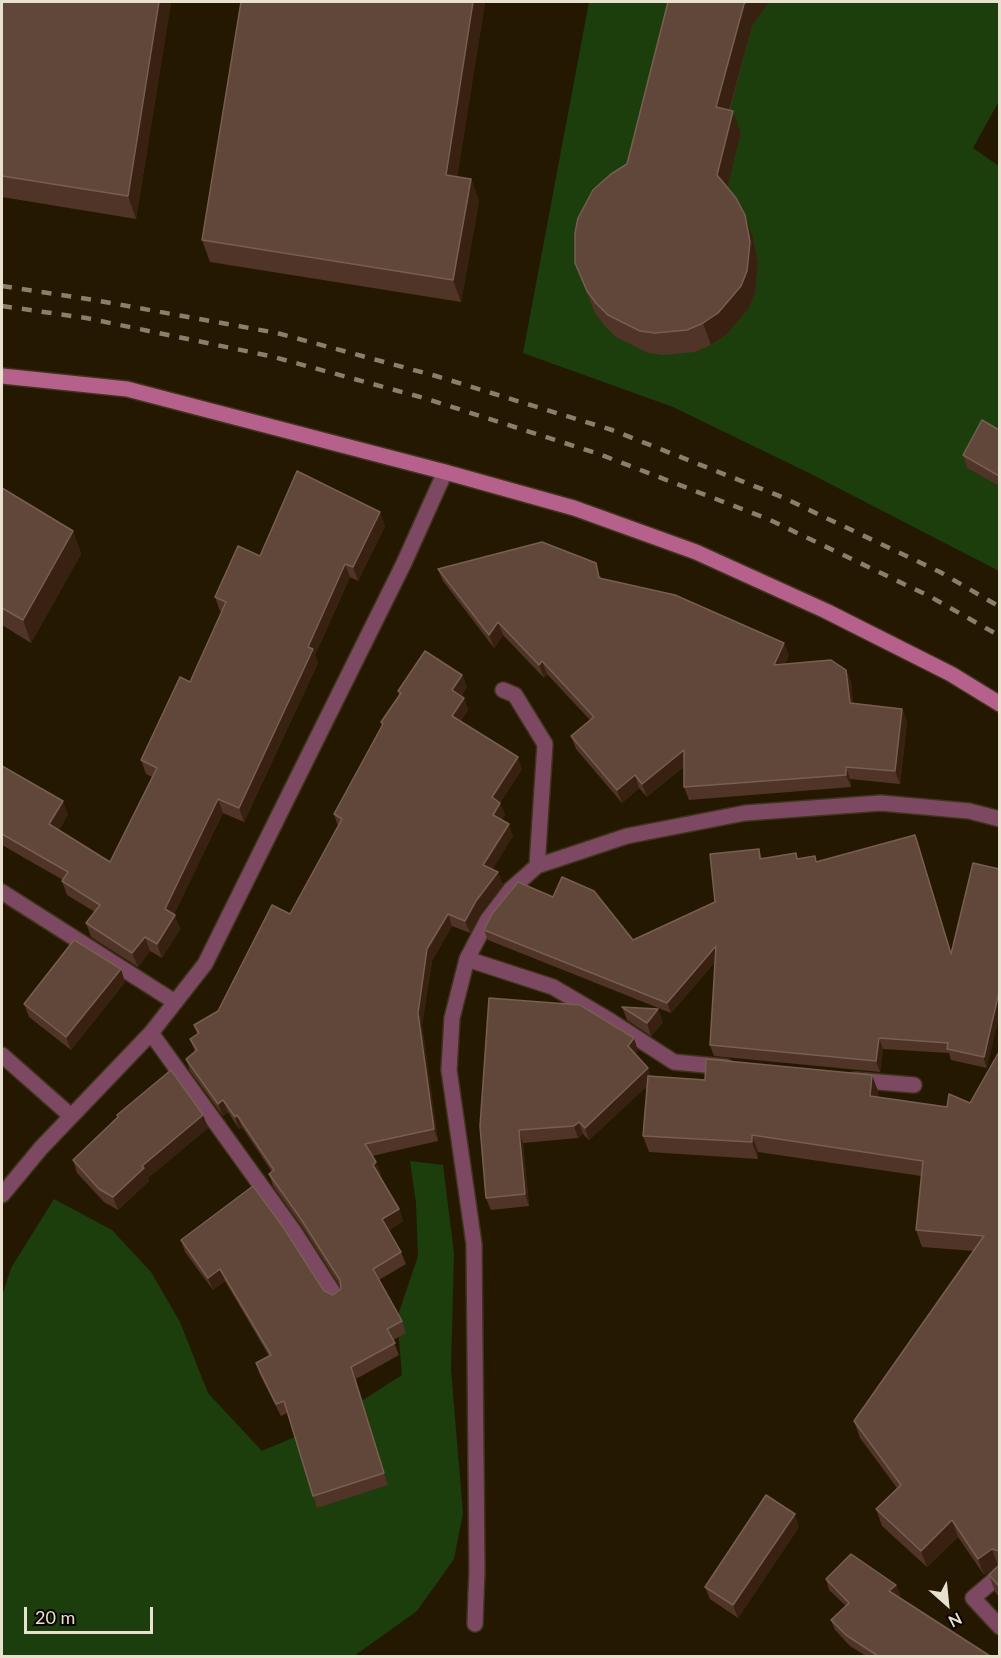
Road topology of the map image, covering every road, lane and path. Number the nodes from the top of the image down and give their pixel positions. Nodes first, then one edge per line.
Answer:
1 (2, 376) edge
2 (445, 472) junction
3 (503, 690) dead end
4 (999, 704) edge
5 (999, 819) edge
6 (537, 866) junction
7 (2, 892) edge
8 (467, 959) junction
9 (175, 1002) junction
10 (151, 1033) junction
11 (2, 1055) edge
12 (742, 1069) edge
13 (846, 1079) edge
14 (914, 1085) dead end
15 (71, 1116) junction
16 (2, 1195) edge
17 (336, 1297) edge
18 (999, 1575) edge
19 (475, 1624) dead end
20 (999, 1627) edge

1 - 2 street
2 - 4 street
2 - 9 street
3 - 6 street
5 - 6 street
6 - 8 street
7 - 9 street
8 - 12 street
8 - 19 street
9 - 10 street
10 - 15 street
10 - 17 street
11 - 15 street
13 - 14 street
15 - 16 street
18 - 20 street

